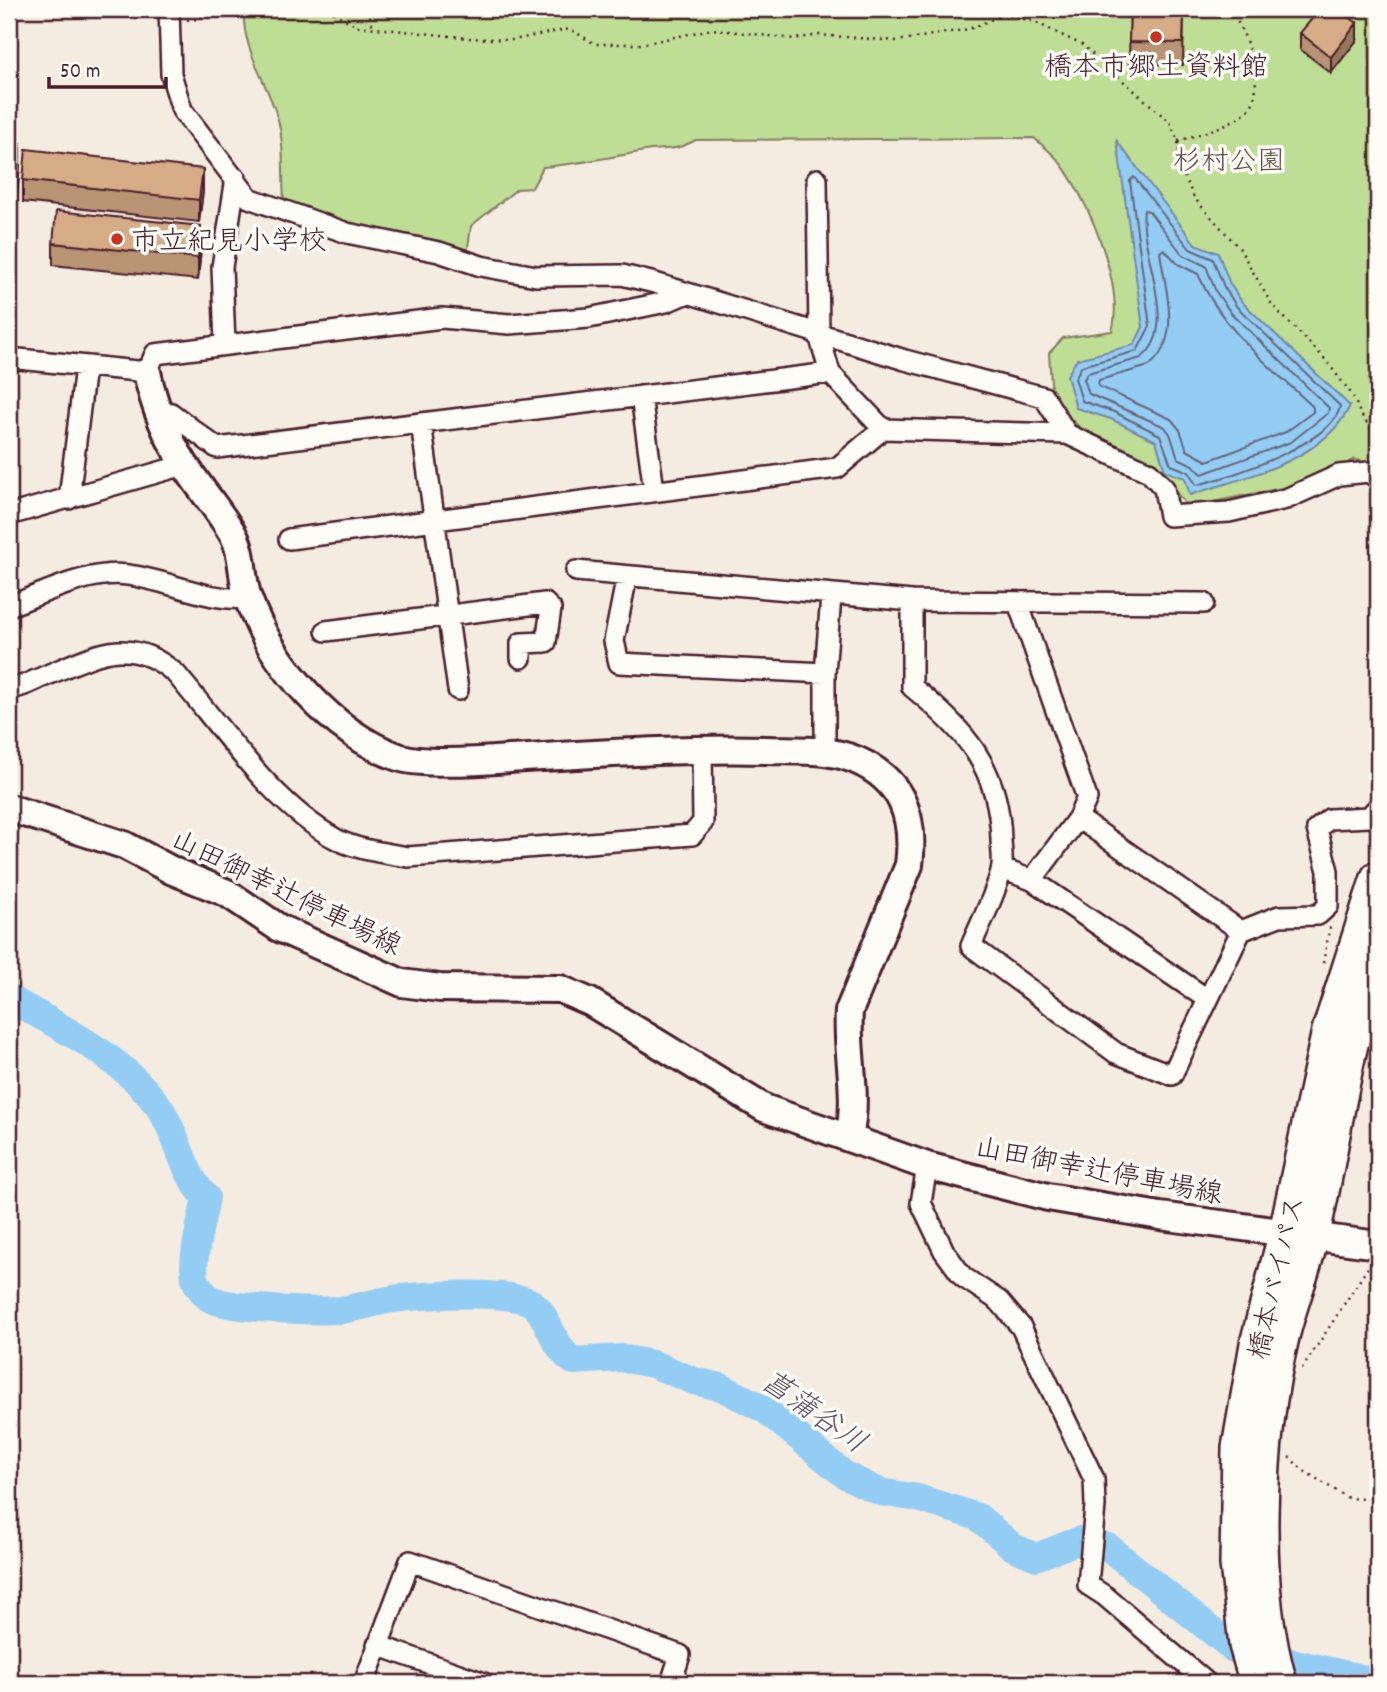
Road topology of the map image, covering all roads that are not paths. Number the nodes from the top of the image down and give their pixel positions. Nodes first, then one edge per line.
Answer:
1 (169, 16) edge
2 (236, 178) junction
3 (817, 179) dead end
4 (687, 293) junction
5 (819, 335) junction
6 (225, 344) junction
7 (9, 358) edge
8 (85, 367) junction
9 (147, 372) junction
10 (830, 373) junction
11 (640, 396) junction
12 (155, 409) junction
13 (421, 423) junction
14 (883, 429) junction
15 (1067, 434) junction
16 (184, 465) junction
17 (1378, 479) edge
18 (654, 491) junction
19 (69, 499) junction
20 (9, 515) edge
21 (435, 520) junction
22 (289, 538) dead end
23 (576, 571) dead end
24 (626, 576) junction
25 (831, 596) junction
26 (248, 598) junction
27 (912, 601) junction
28 (1018, 603) junction
29 (1204, 603) dead end
30 (9, 606) edge
31 (448, 614) junction
32 (327, 631) dead end
33 (521, 658) dead end
34 (825, 673) junction
35 (9, 689) edge
36 (458, 690) dead end
37 (702, 749) junction
38 (825, 752) junction
39 (1378, 807) edge
40 (9, 808) edge
41 (1078, 818) junction
42 (1002, 869) junction
43 (1378, 878) edge
44 (1032, 880) junction
45 (1241, 931) junction
46 (1378, 953) edge
47 (1207, 999) junction
48 (849, 1137) junction
49 (927, 1166) junction
50 (1299, 1234) junction
51 (1375, 1253) edge
52 (1251, 1568) junction
53 (377, 1645) junction
54 (364, 1683) edge
55 (484, 1683) edge
56 (671, 1683) edge
57 (1207, 1683) edge
58 (1256, 1683) edge
59 (1280, 1683) edge

1 - 2 street
2 - 4 street
2 - 6 street
3 - 5 street
4 - 5 street
4 - 6 street
5 - 10 street
5 - 15 street
6 - 9 street
7 - 8 street
8 - 9 street
8 - 19 street
9 - 12 main road
10 - 11 street
10 - 14 street
11 - 13 street
11 - 18 street
12 - 13 street
12 - 16 main road
13 - 21 street
14 - 15 street
14 - 18 street
15 - 17 street
16 - 19 street
16 - 26 main road
18 - 21 street
19 - 20 street
21 - 22 street
21 - 31 street
23 - 24 street
24 - 25 street
24 - 34 street
25 - 27 street
25 - 34 street
26 - 30 street
26 - 37 main road
27 - 28 street
27 - 42 street
28 - 29 street
28 - 41 street
31 - 32 street
31 - 33 street
31 - 36 street
34 - 38 street
35 - 37 street
37 - 38 main road
38 - 48 main road
39 - 45 street
40 - 48 main road, 山田御幸辻停車場線
41 - 44 street
41 - 45 street
42 - 44 street
42 - 47 street
43 - 50 highway, 橋本バイパス
44 - 47 street
45 - 47 street
46 - 50 highway, 橋本バイパス
48 - 49 main road, 山田御幸辻停車場線
49 - 50 main road, 山田御幸辻停車場線
49 - 57 street
50 - 51 main road, 山田御幸辻停車場線
50 - 52 highway, 橋本バイパス
52 - 58 highway, 橋本バイパス
52 - 59 highway, 橋本バイパス
53 - 54 street
53 - 55 street
53 - 56 street

